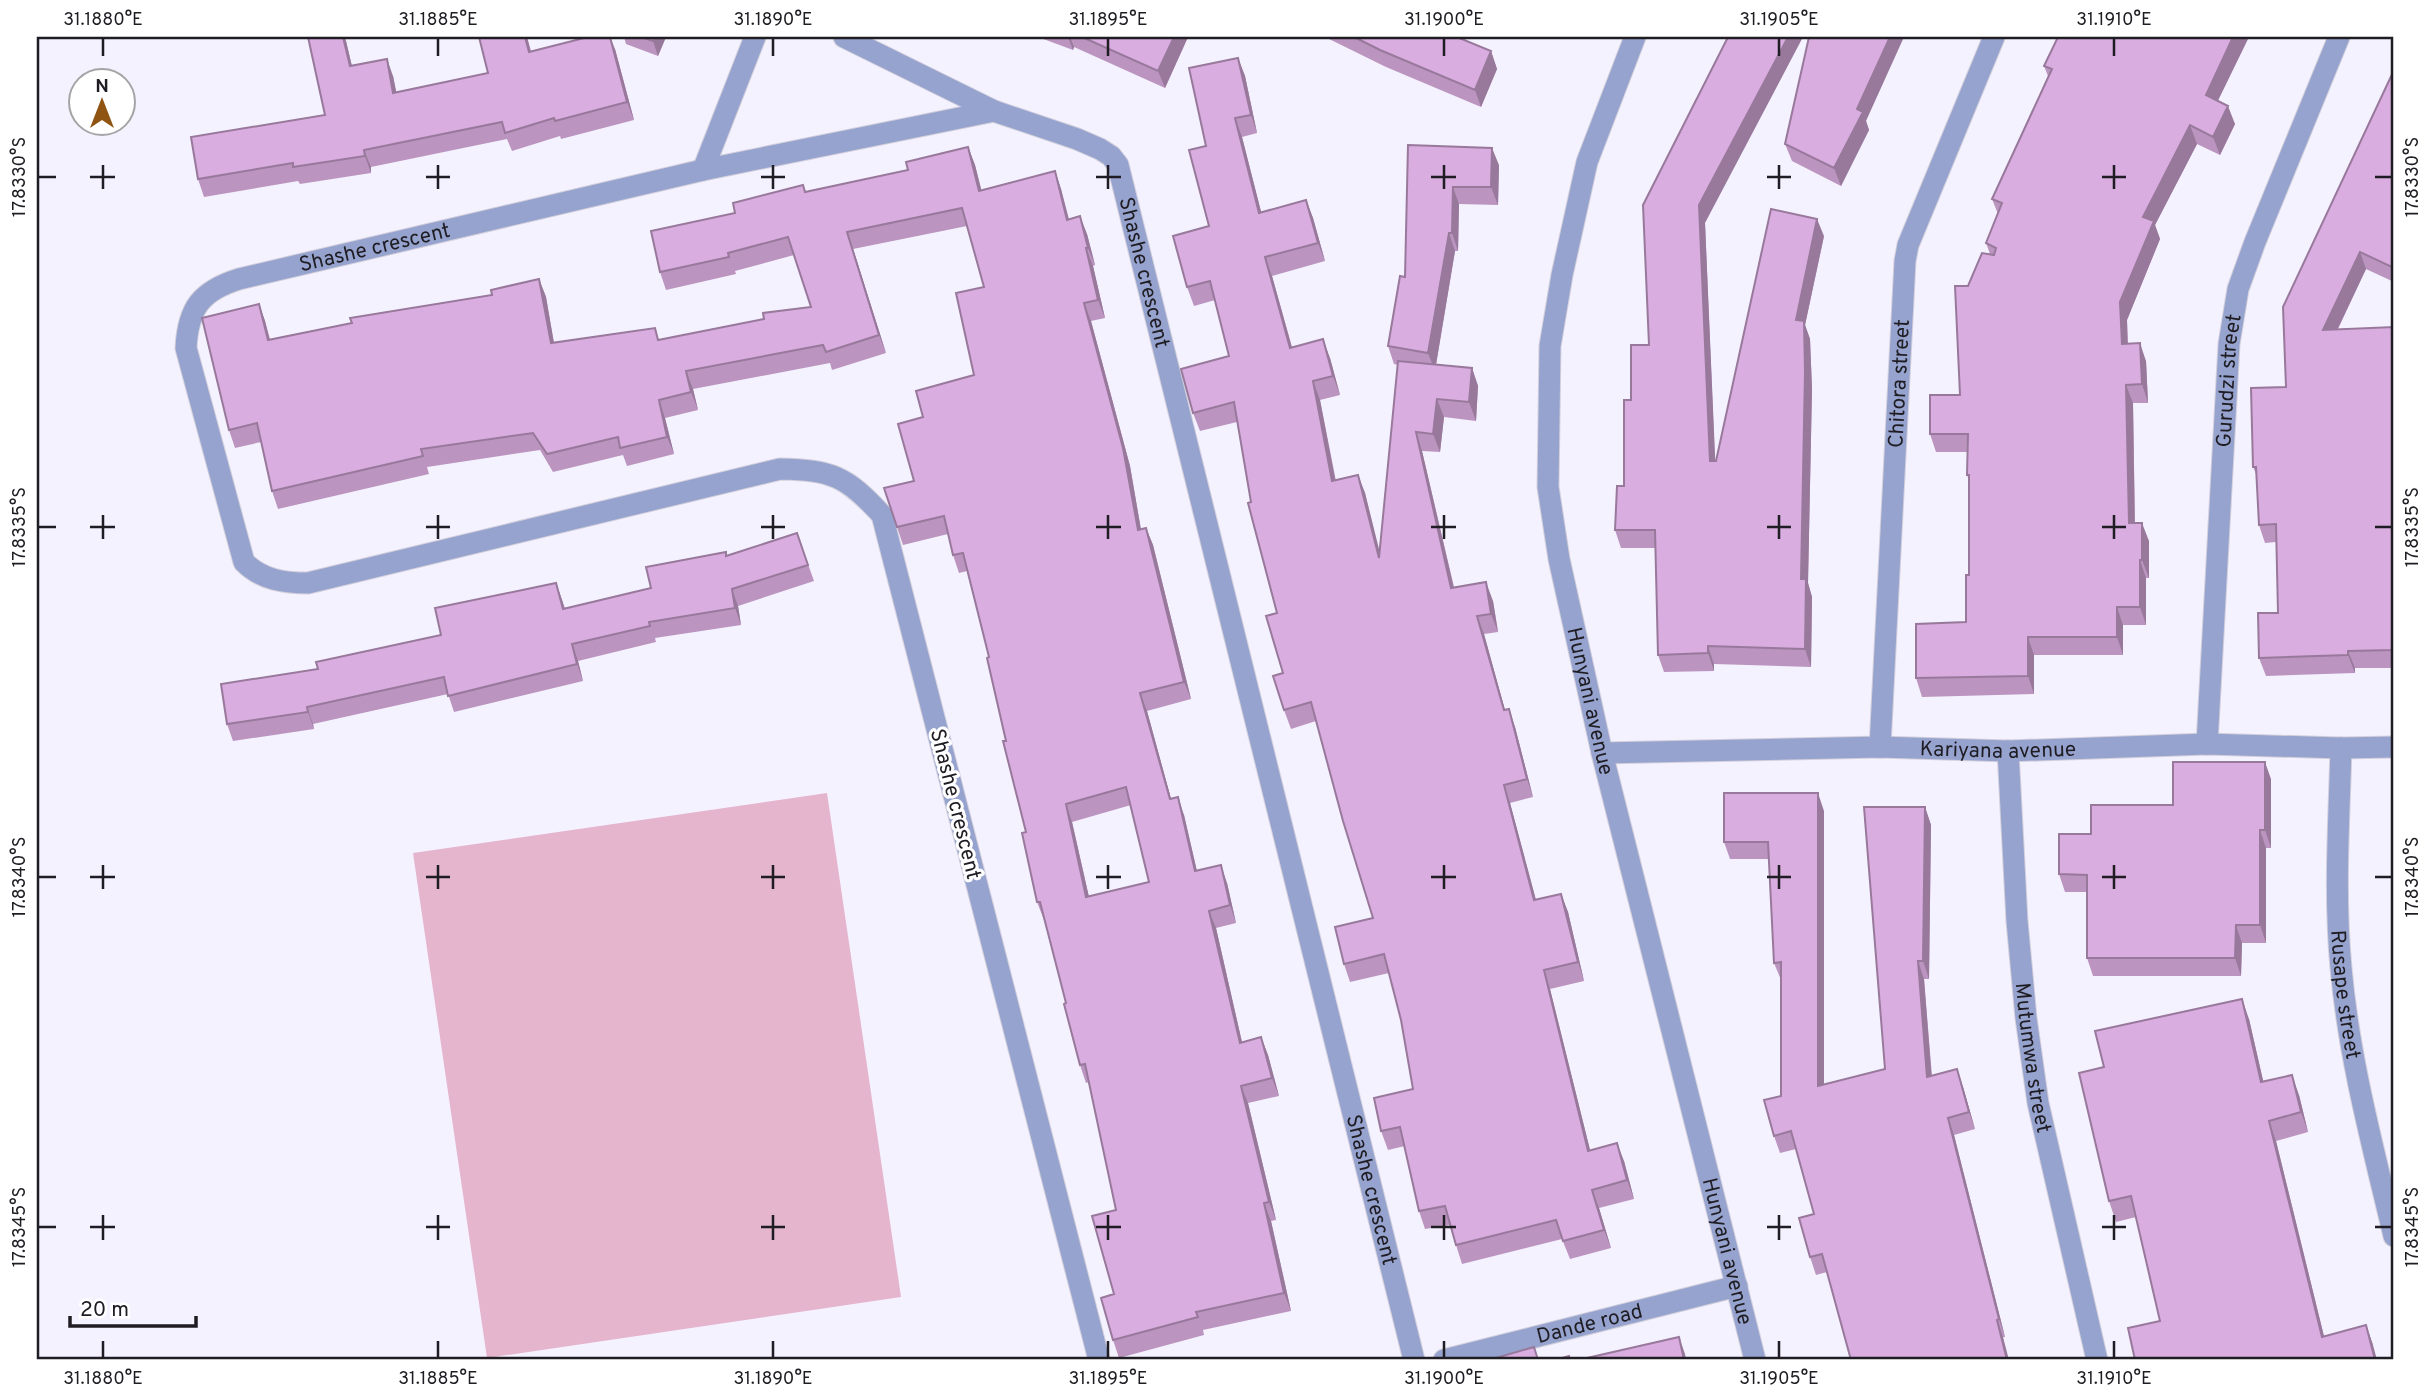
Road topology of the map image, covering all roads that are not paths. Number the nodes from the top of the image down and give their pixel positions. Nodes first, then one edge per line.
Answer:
1 (755, 37) edge
2 (844, 37) edge
3 (1635, 37) edge
4 (1994, 37) edge
5 (2339, 37) edge
6 (994, 111) junction
7 (703, 170) junction
8 (2207, 744) junction
9 (1880, 747) junction
10 (2394, 747) edge
11 (2341, 748) junction
12 (2008, 751) junction
13 (1602, 753) junction
14 (2394, 1236) edge
15 (1737, 1286) junction
16 (1099, 1360) edge
17 (1414, 1360) edge
18 (1444, 1360) edge
19 (1755, 1360) edge
20 (2097, 1360) edge

1 - 7 street
2 - 6 street
3 - 13 street, Hunyani avenue
4 - 9 street, Chitora street
5 - 8 street, Gurudzi street
6 - 7 street, Shashe crescent
6 - 17 street, Shashe crescent
7 - 16 street, Shashe crescent
8 - 11 street, Kariyana avenue
8 - 12 street, Kariyana avenue
9 - 12 street, Kariyana avenue
9 - 13 street, Kariyana avenue
10 - 11 street, Kariyana avenue
11 - 14 street, Rusape street
12 - 20 street, Mutumwa street
13 - 15 street, Hunyani avenue
15 - 18 street, Dande road
15 - 19 street, Hunyani avenue

